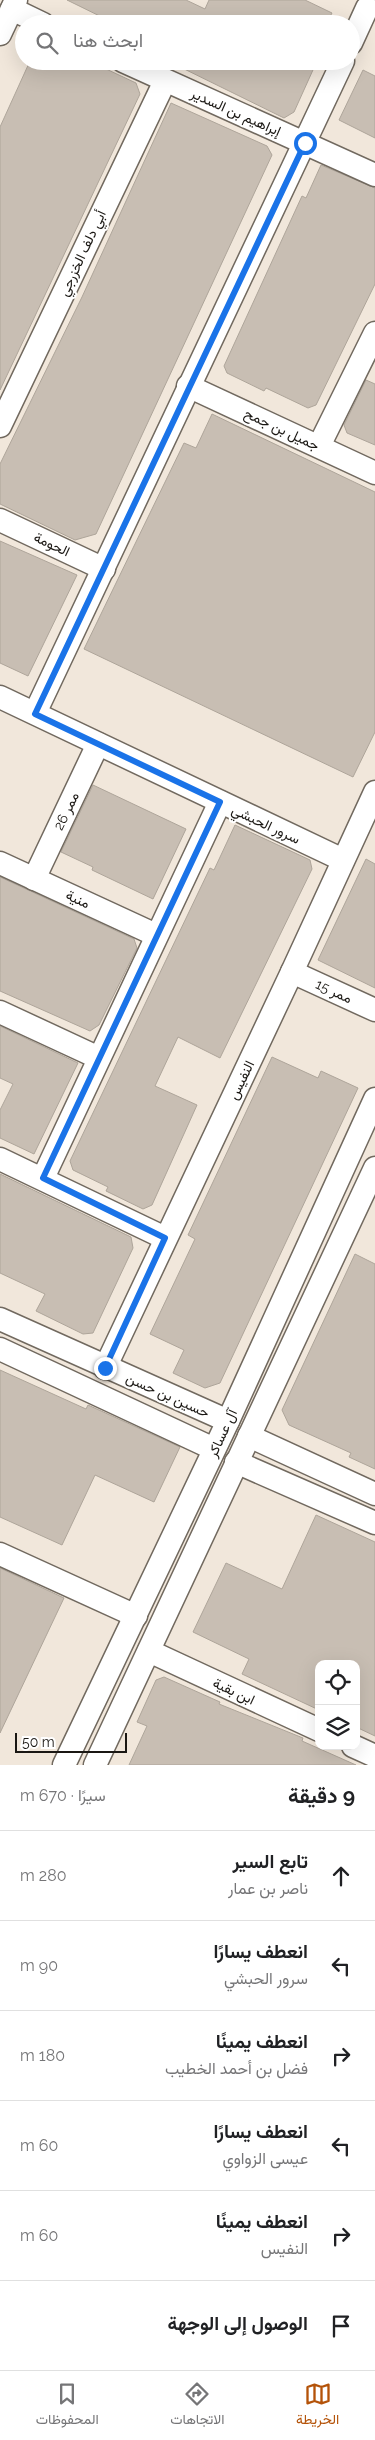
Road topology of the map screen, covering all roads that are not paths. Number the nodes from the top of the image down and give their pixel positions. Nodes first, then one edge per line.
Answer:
1 (14, 4) edge
2 (30, 15) edge
3 (0, 34) edge
4 (142, 70) edge
5 (339, 70) edge
6 (165, 81) junction
7 (305, 143) junction
8 (375, 175) edge
9 (375, 332) edge
10 (188, 386) junction
11 (0, 426) edge
12 (319, 446) junction
13 (375, 473) edge
14 (0, 520) edge
15 (104, 569) junction
16 (0, 697) edge
17 (35, 714) junction
18 (98, 744) junction
19 (375, 792) edge
20 (220, 802) junction
21 (343, 860) junction
22 (0, 862) edge
23 (34, 879) junction
24 (156, 935) junction
25 (292, 972) junction
26 (375, 1010) edge
27 (0, 1012) edge
28 (99, 1058) junction
29 (375, 1099) edge
30 (0, 1159) edge
31 (375, 1168) edge
32 (43, 1178) junction
33 (165, 1238) junction
34 (0, 1319) edge
35 (0, 1349) edge
36 (105, 1368) junction
37 (228, 1421) junction
38 (249, 1436) junction
39 (214, 1449) junction
40 (295, 1458) junction
41 (236, 1462) junction
42 (284, 1483) junction
43 (367, 1490) edge
44 (349, 1510) junction
45 (375, 1522) edge
46 (0, 1554) edge
47 (136, 1616) junction
48 (149, 1652) junction
49 (315, 1728) edge
50 (360, 1749) edge
51 (375, 1756) edge
52 (64, 1765) edge
53 (95, 1765) edge

1 - 2 street
1 - 3 street
4 - 6 street, إبراهيم بن السدير
5 - 7 street
6 - 7 street, إبراهيم بن السدير
6 - 11 street, أبي دلف الخزرجي
7 - 8 street, إبراهيم بن السدير
7 - 10 street
9 - 12 street
10 - 12 street, جميل بن جمح
10 - 15 street
12 - 13 street, جميل بن جمح
14 - 15 street, الحومة
15 - 17 street
16 - 17 street, سرور الحبشي
17 - 18 street, سرور الحبشي
18 - 20 street, سرور الحبشي
18 - 23 street, ممر 26
19 - 21 street, النفيس
20 - 21 street, سرور الحبشي
20 - 24 street
21 - 25 street, النفيس
22 - 23 street, منية
23 - 24 street, منية
24 - 28 street
25 - 26 street, ممر 15
25 - 33 street, النفيس
27 - 28 street
28 - 32 street
29 - 37 street, آل عساكر
30 - 32 street
31 - 38 street, آل عساكر
32 - 33 street
33 - 36 street, النفيس
34 - 36 street, حسين بن حسن
35 - 39 street, حسين بن حسن
36 - 37 street, حسين بن حسن
37 - 39 street, آل عساكر
38 - 40 street
38 - 41 street, آل عساكر
39 - 47 street, آل عساكر
40 - 42 street
40 - 43 street
41 - 42 street
41 - 48 street, آل عساكر
42 - 44 street
43 - 44 street
44 - 45 street
46 - 47 street
47 - 52 street, آل عساكر
48 - 49 street, ابن بقية
48 - 53 street, آل عساكر
50 - 51 street

